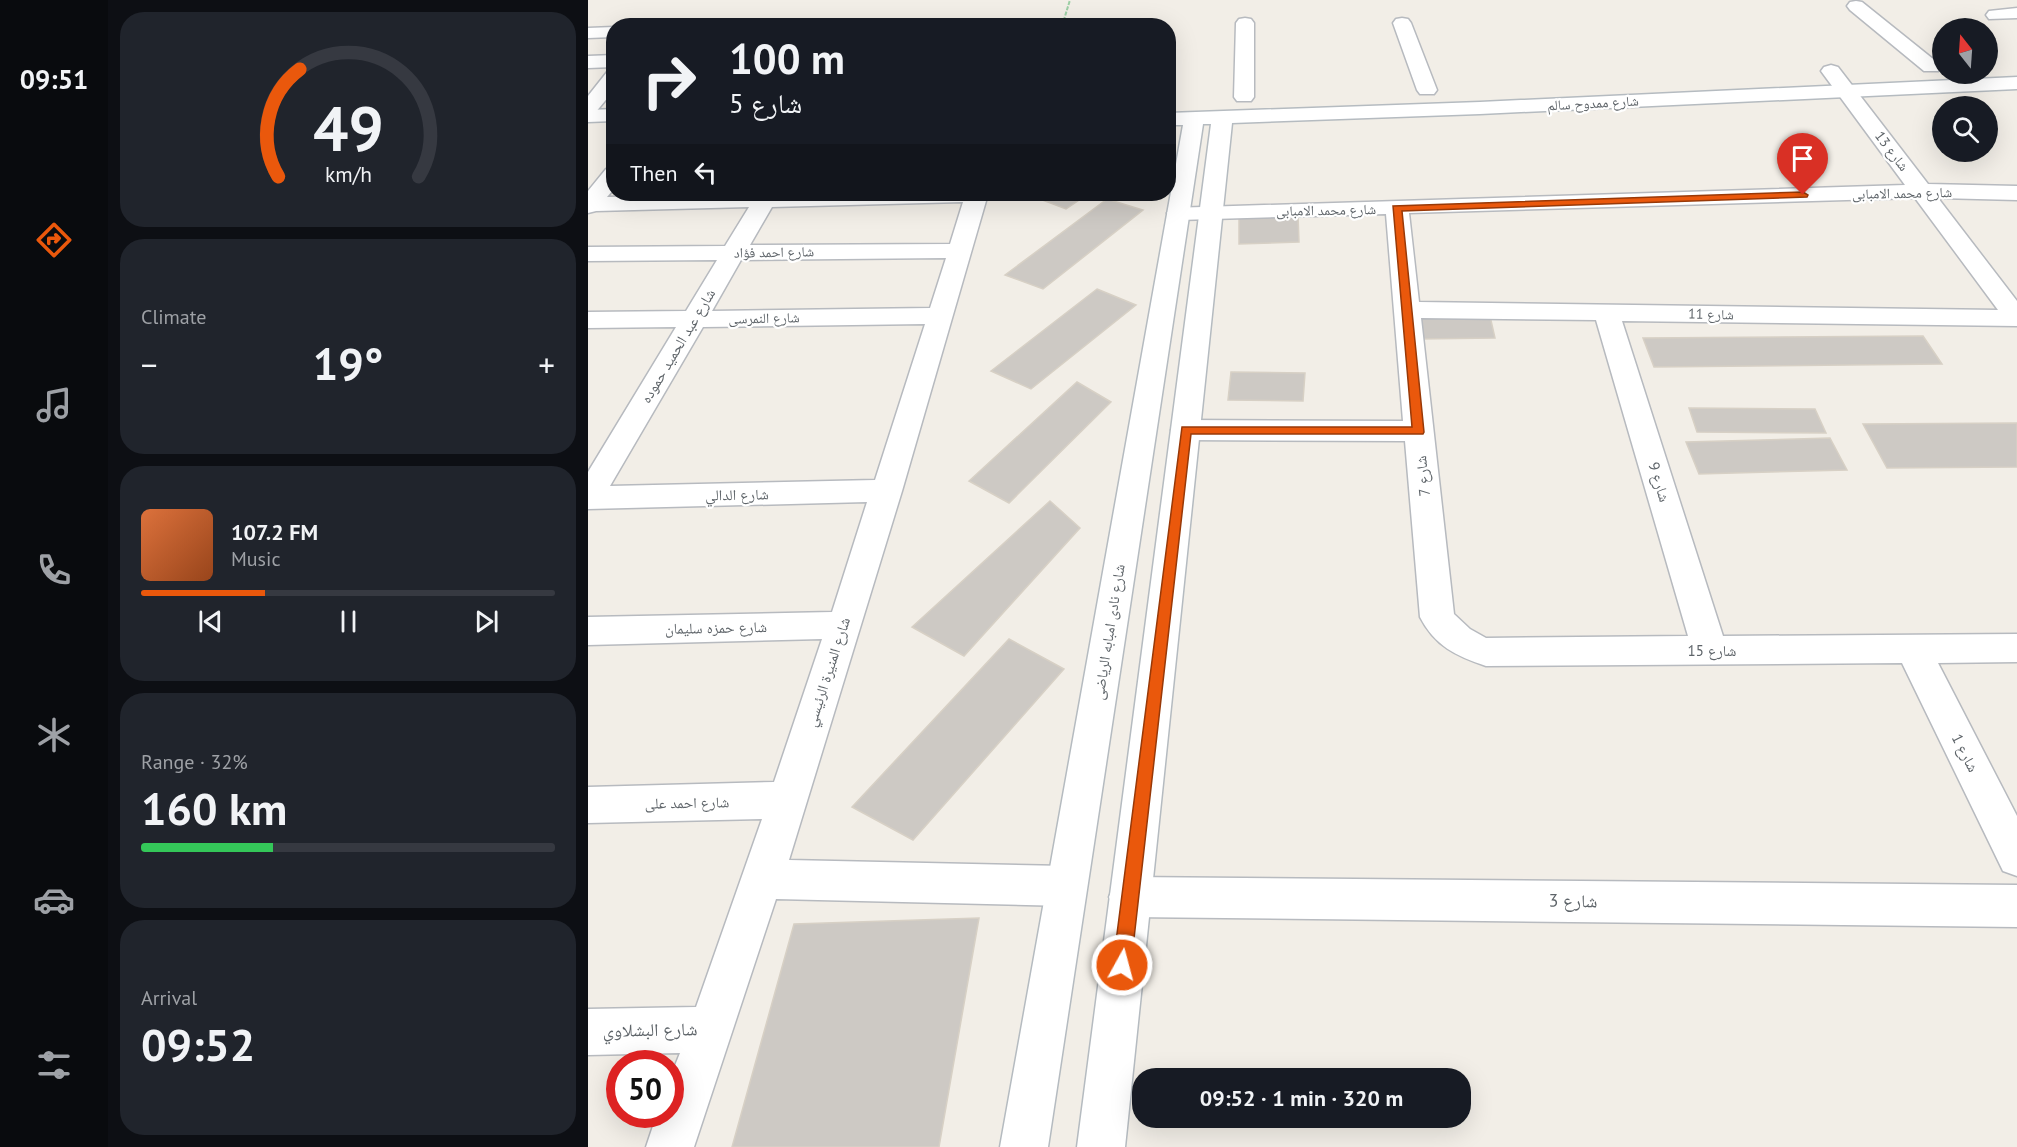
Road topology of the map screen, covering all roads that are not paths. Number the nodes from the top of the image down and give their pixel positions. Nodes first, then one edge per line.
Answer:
1 (1856, 6) dead end
2 (2017, 13) edge
3 (1995, 15) dead end
4 (1245, 23) dead end
5 (1402, 23) dead end
6 (606, 32) edge
7 (588, 33) edge
8 (606, 61) edge
9 (588, 62) edge
10 (1932, 62) edge
11 (1932, 66) edge
12 (1900, 68) dead end
13 (1807, 72) dead end
14 (1850, 81) junction
15 (2017, 83) edge
16 (606, 86) edge
17 (1472, 87) dead end
18 (1449, 88) dead end
19 (1427, 90) junction
20 (1403, 91) dead end
21 (1264, 97) dead end
22 (1480, 108) junction
23 (588, 109) edge
24 (1210, 110) edge
25 (606, 115) edge
26 (588, 116) edge
27 (606, 184) edge
28 (1923, 192) junction
29 (2017, 193) edge
30 (678, 201) edge
31 (764, 201) edge
32 (974, 201) edge
33 (589, 205) edge
34 (1396, 208) junction
35 (1195, 213) junction
36 (960, 251) junction
37 (733, 253) junction
38 (588, 254) edge
39 (1406, 310) junction
40 (1607, 313) junction
41 (940, 316) junction
42 (2017, 318) edge
43 (694, 319) junction
44 (588, 320) edge
45 (1186, 430) junction
46 (1418, 432) junction
47 (887, 491) junction
48 (588, 498) edge
49 (1435, 600) joint
50 (843, 626) junction
51 (588, 631) edge
52 (2017, 648) edge
53 (1913, 649) junction
54 (1710, 651) junction
55 (787, 800) junction
56 (588, 805) edge
57 (2017, 857) edge
58 (761, 879) junction
59 (1066, 886) junction
60 (1130, 897) junction
61 (2017, 906) edge
62 (712, 1029) junction
63 (588, 1032) edge
64 (670, 1147) edge
65 (1024, 1147) edge
66 (1101, 1147) edge

1 - 10 street
2 - 3 street
4 - 24 street, شارع نادى امبابه الرياضى
5 - 19 street
6 - 7 street
8 - 9 street
11 - 12 street
13 - 14 street, شارع 13
14 - 15 street, شارع ممدوح سالم
14 - 22 street, شارع ممدوح سالم
14 - 28 street, شارع 13
16 - 23 street
17 - 22 street
18 - 19 street
19 - 20 street
21 - 24 street
22 - 24 street, شارع ممدوح سالم
24 - 35 street, شارع نادى امبابه الرياضى
25 - 26 street
27 - 33 street
28 - 29 street, شارع محمد الامبابى
28 - 34 street, شارع محمد الامبابى
28 - 42 street, شارع 13
30 - 33 street
31 - 37 street, شارع عبد الحميد حموده
32 - 36 street, شارع المنيرة الرئيسي
34 - 35 street, شارع محمد الامبابى
34 - 39 street, شارع 7
35 - 45 street, شارع نادى امبابه الرياضى
35 - 59 street, شارع نادى امبابه الرياضى
36 - 37 street, شارع احمد فؤاد
36 - 41 street, شارع المنيرة الرئيسي
37 - 38 street, شارع احمد فؤاد
37 - 43 street, شارع عبد الحميد حموده
39 - 40 street, شارع 11
39 - 46 street, شارع 7
40 - 42 street, شارع 11
40 - 54 street, شارع 9
41 - 43 street, شارع النمرسى
41 - 47 street, شارع المنيرة الرئيسي
43 - 44 street, شارع النمرسى
43 - 48 street, شارع عبد الحميد حموده
45 - 46 street
45 - 60 street, شارع نادى امبابه الرياضى
46 - 49 street, شارع 7
47 - 48 street, شارع الدالي
47 - 50 street, شارع المنيرة الرئيسي
49 - 54 street, شارع 15
50 - 51 street, شارع حمزه سليمان
50 - 55 street, شارع المنيرة الرئيسي
52 - 53 street, شارع 15
53 - 54 street, شارع 15
53 - 57 street, شارع 1
55 - 56 street, شارع احمد على
55 - 58 street, شارع المنيرة الرئيسي
58 - 59 street
58 - 62 street, شارع المنيرة الرئيسي
59 - 65 street, شارع نادى امبابه الرياضى
60 - 61 street, شارع 3
60 - 66 street, شارع نادى امبابه الرياضى
62 - 63 street, شارع البشلاوي
62 - 64 street, شارع المنيرة الرئيسي

